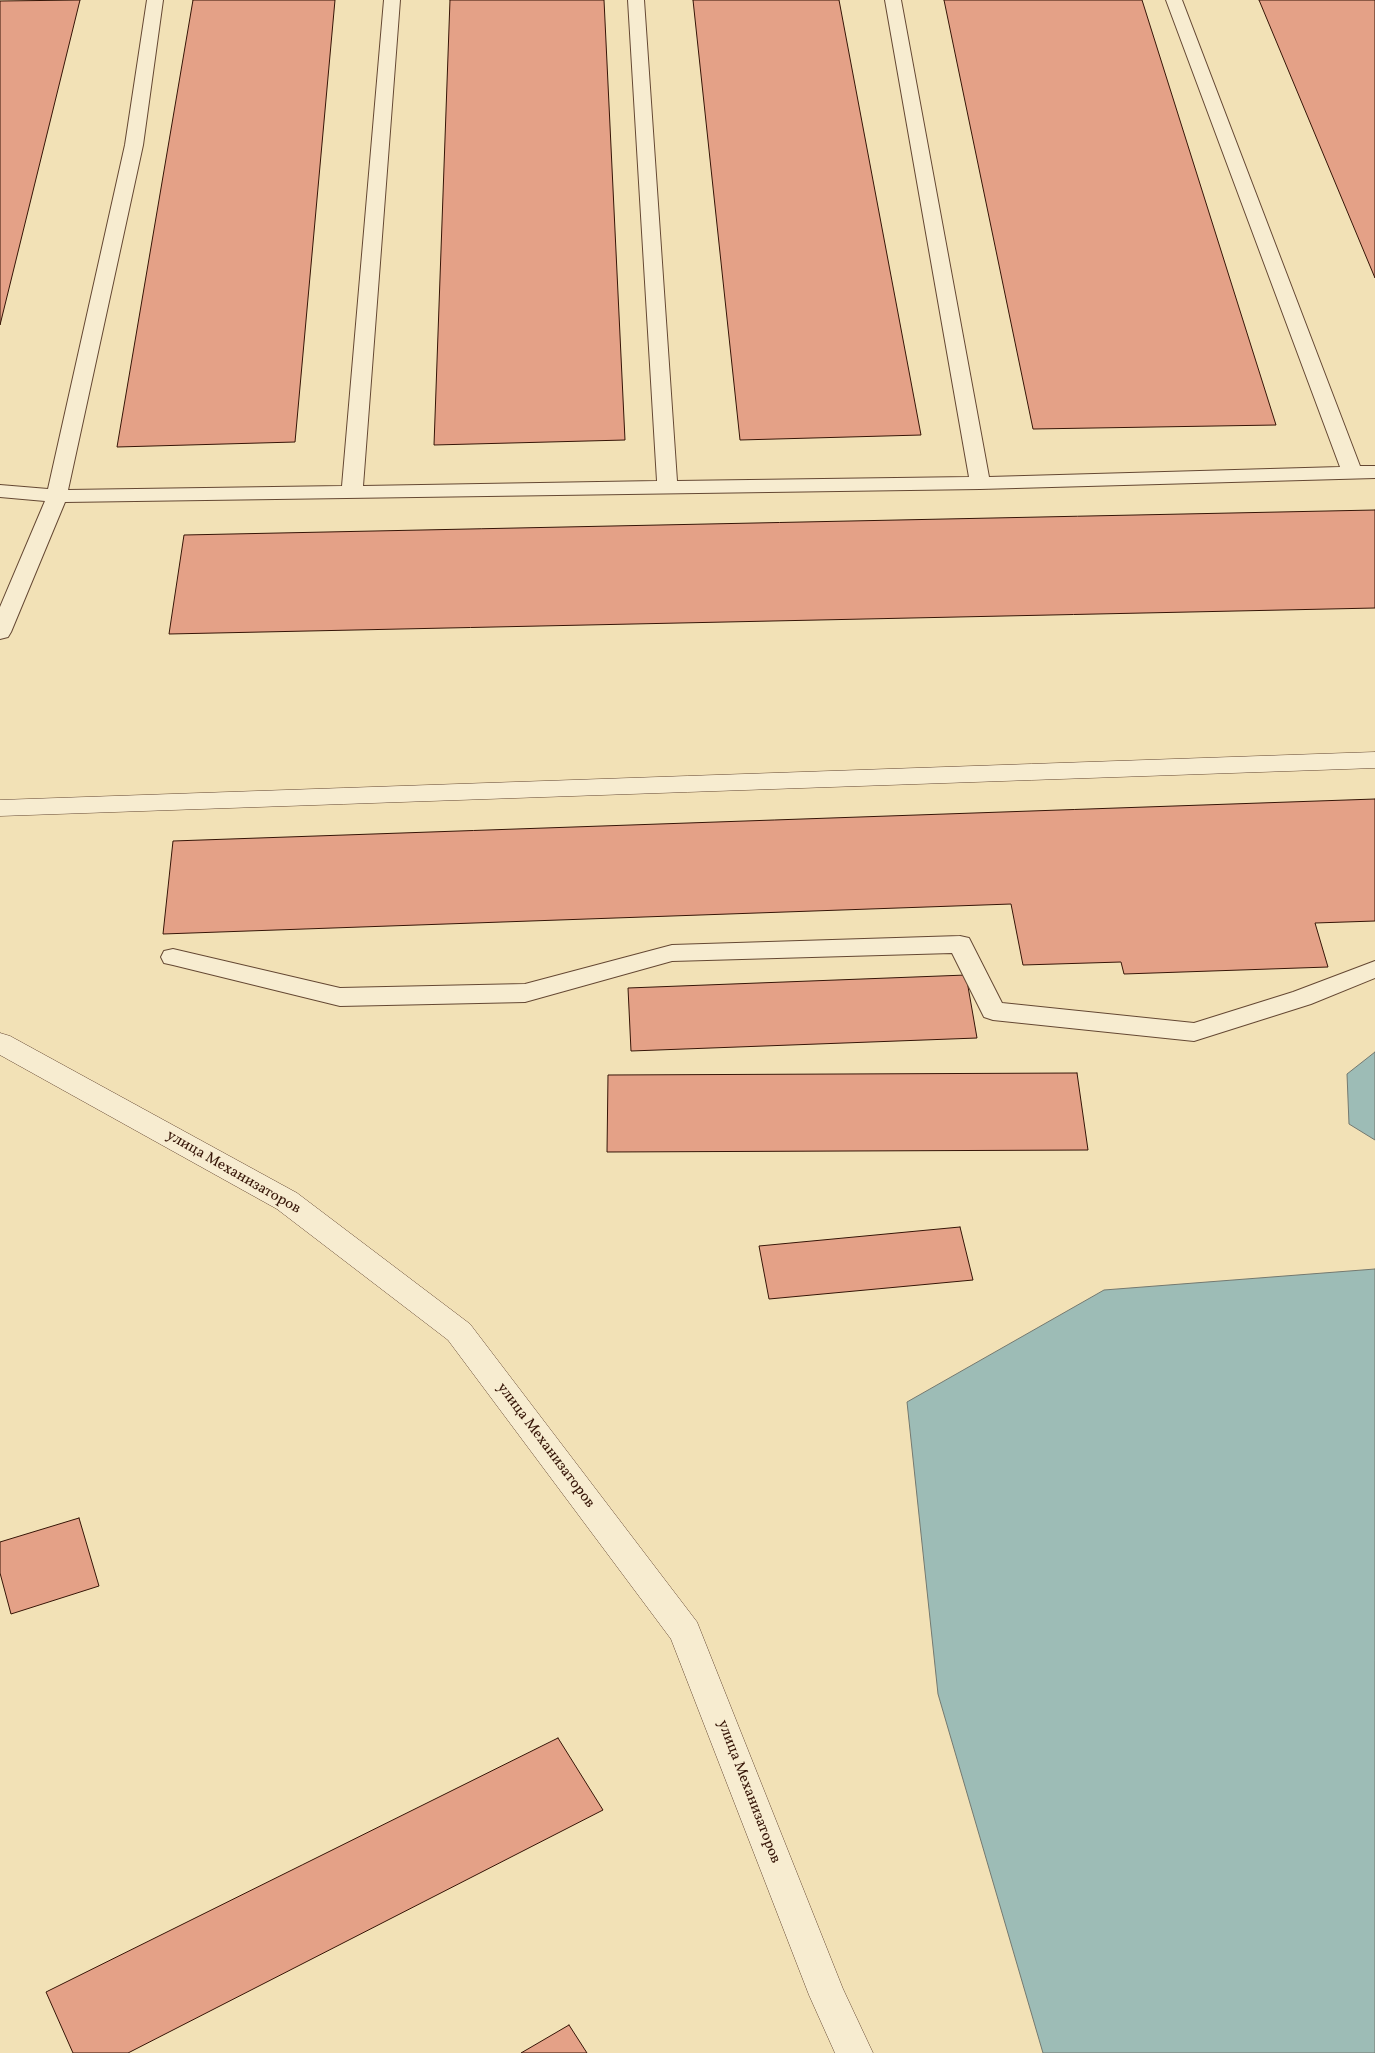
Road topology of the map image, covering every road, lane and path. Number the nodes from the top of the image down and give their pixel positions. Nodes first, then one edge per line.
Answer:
1 (155, 0) edge
2 (392, 0) edge
3 (636, 0) edge
4 (893, 0) edge
5 (1174, 0) edge
6 (1352, 472) junction
7 (1375, 472) edge
8 (980, 483) junction
9 (667, 487) junction
10 (0, 490) edge
11 (352, 491) junction
12 (57, 496) junction
13 (0, 632) edge
14 (1375, 760) edge
15 (0, 808) edge
16 (173, 957) dead end
17 (1375, 969) edge
18 (0, 1043) edge
19 (854, 2053) edge

1 - 12 lane
2 - 11 lane
3 - 9 lane
4 - 8 lane
5 - 6 lane
6 - 7 lane
6 - 8 lane
8 - 9 lane
9 - 11 lane
10 - 12 lane
11 - 12 lane
12 - 13 lane
14 - 15 street
16 - 17 lane
18 - 19 street, улица Механизаторов

